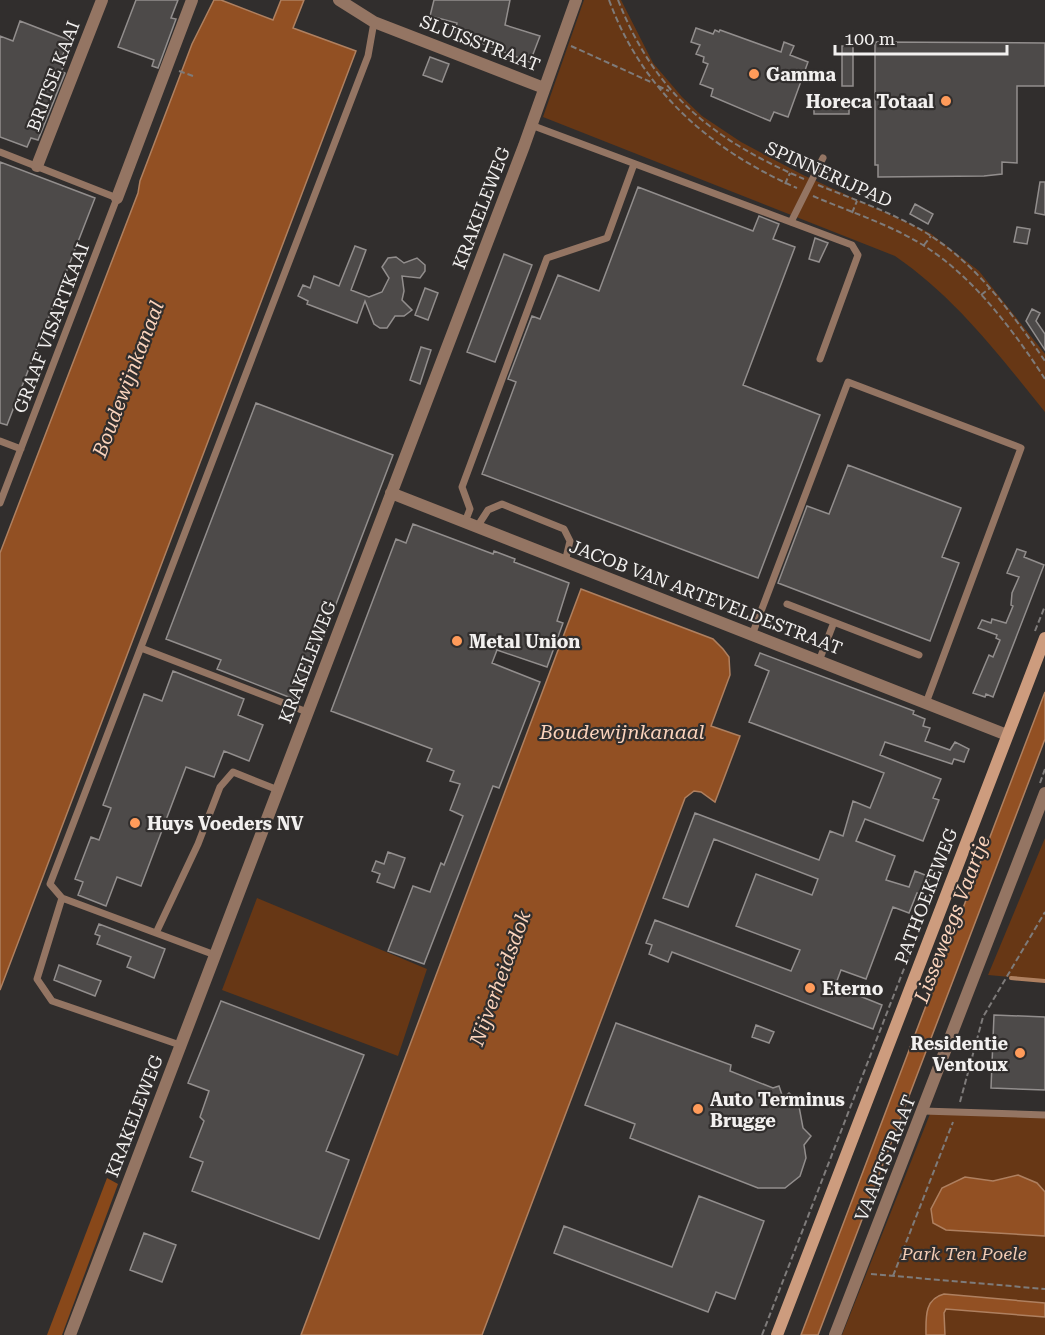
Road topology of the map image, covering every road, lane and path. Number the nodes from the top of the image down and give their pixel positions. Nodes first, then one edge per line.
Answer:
1 (102, 0) edge
2 (192, 0) edge
3 (576, 0) edge
4 (609, 0) edge
5 (618, 0) edge
6 (342, 1) edge
7 (374, 22) junction
8 (561, 42) junction
9 (167, 66) junction
10 (193, 76) dead end
11 (656, 84) junction
12 (544, 88) junction
13 (672, 92) junction
14 (531, 126) junction
15 (724, 137) junction
16 (718, 144) junction
17 (0, 152) edge
18 (823, 158) dead end
19 (634, 164) junction
20 (37, 166) junction
21 (790, 173) junction
22 (811, 182) junction
23 (785, 184) junction
24 (805, 192) junction
25 (117, 198) junction
26 (857, 201) junction
27 (852, 213) junction
28 (791, 222) junction
29 (931, 236) junction
30 (924, 245) junction
31 (990, 288) junction
32 (981, 296) junction
33 (1038, 350) junction
34 (1030, 356) junction
35 (820, 359) dead end
36 (1045, 361) edge
37 (1045, 379) edge
38 (0, 441) edge
39 (21, 449) junction
40 (391, 493) junction
41 (0, 503) edge
42 (465, 522) junction
43 (477, 527) junction
44 (565, 562) junction
45 (787, 604) dead end
46 (1045, 606) edge
47 (834, 622) junction
48 (752, 635) junction
49 (1039, 638) edge
50 (141, 648) junction
51 (919, 655) dead end
52 (819, 661) junction
53 (926, 703) junction
54 (307, 712) junction
55 (1007, 735) junction
56 (278, 790) junction
57 (1045, 793) edge
58 (945, 862) dead end
59 (62, 898) junction
60 (1045, 912) edge
61 (156, 933) junction
62 (1029, 937) dead end
63 (214, 955) junction
64 (180, 1045) junction
65 (923, 1111) junction
66 (1045, 1115) edge
67 (859, 1273) junction
68 (1045, 1289) edge
69 (70, 1335) edge
70 (762, 1335) edge
71 (777, 1335) edge
72 (835, 1335) edge

1 - 20 street, BRITSE KAAI
2 - 9 street
3 - 8 street, KRAKELEWEG
4 - 11 path
5 - 13 path, SPINNERIJPAD
6 - 7 street, SLUISSTRAAT
7 - 12 street, SLUISSTRAAT
7 - 50 lane
8 - 11 path
8 - 12 street, KRAKELEWEG
9 - 10 path
9 - 25 street
11 - 13 path
11 - 16 path
12 - 14 street, KRAKELEWEG
13 - 15 path, SPINNERIJPAD
14 - 19 lane
14 - 40 street, KRAKELEWEG
15 - 16 path
15 - 21 path, SPINNERIJPAD
16 - 23 path
17 - 20 lane
18 - 22 lane
19 - 28 lane
19 - 42 lane
20 - 25 lane
21 - 22 path, SPINNERIJPAD
21 - 23 path
22 - 24 lane
22 - 26 path, SPINNERIJPAD
23 - 24 path
24 - 27 path
24 - 28 lane
25 - 39 lane, GRAAF VISARTKAAI
26 - 27 path
26 - 29 path, SPINNERIJPAD
27 - 30 path
28 - 35 lane
29 - 30 path
29 - 31 path, SPINNERIJPAD
30 - 32 path
31 - 32 path
31 - 33 path, SPINNERIJPAD
32 - 34 path
33 - 34 path
33 - 36 path, SPINNERIJPAD
34 - 37 path
38 - 39 lane
39 - 41 lane, GRAAF VISARTKAAI
40 - 42 street, JACOB VAN ARTEVELDESTRAAT
40 - 54 street, KRAKELEWEG
42 - 43 street, JACOB VAN ARTEVELDESTRAAT
43 - 44 street, JACOB VAN ARTEVELDESTRAAT
43 - 44 lane
44 - 48 street, JACOB VAN ARTEVELDESTRAAT
45 - 47 lane
46 - 49 path
47 - 51 lane
47 - 52 lane
48 - 52 street, JACOB VAN ARTEVELDESTRAAT
48 - 53 lane
49 - 55 main road, PATHOEKEWEG
50 - 54 lane
50 - 59 lane
52 - 53 street, JACOB VAN ARTEVELDESTRAAT
53 - 55 street, JACOB VAN ARTEVELDESTRAAT
54 - 56 street, KRAKELEWEG
55 - 71 main road, PATHOEKEWEG
56 - 61 lane
56 - 63 street, KRAKELEWEG
57 - 65 street, VAARTSTRAAT
58 - 70 path
59 - 61 lane
59 - 64 lane
60 - 62 path
61 - 63 lane
63 - 64 street, KRAKELEWEG
64 - 69 street, KRAKELEWEG
65 - 66 lane
65 - 67 street, VAARTSTRAAT
67 - 68 path
67 - 72 street, VAARTSTRAAT

